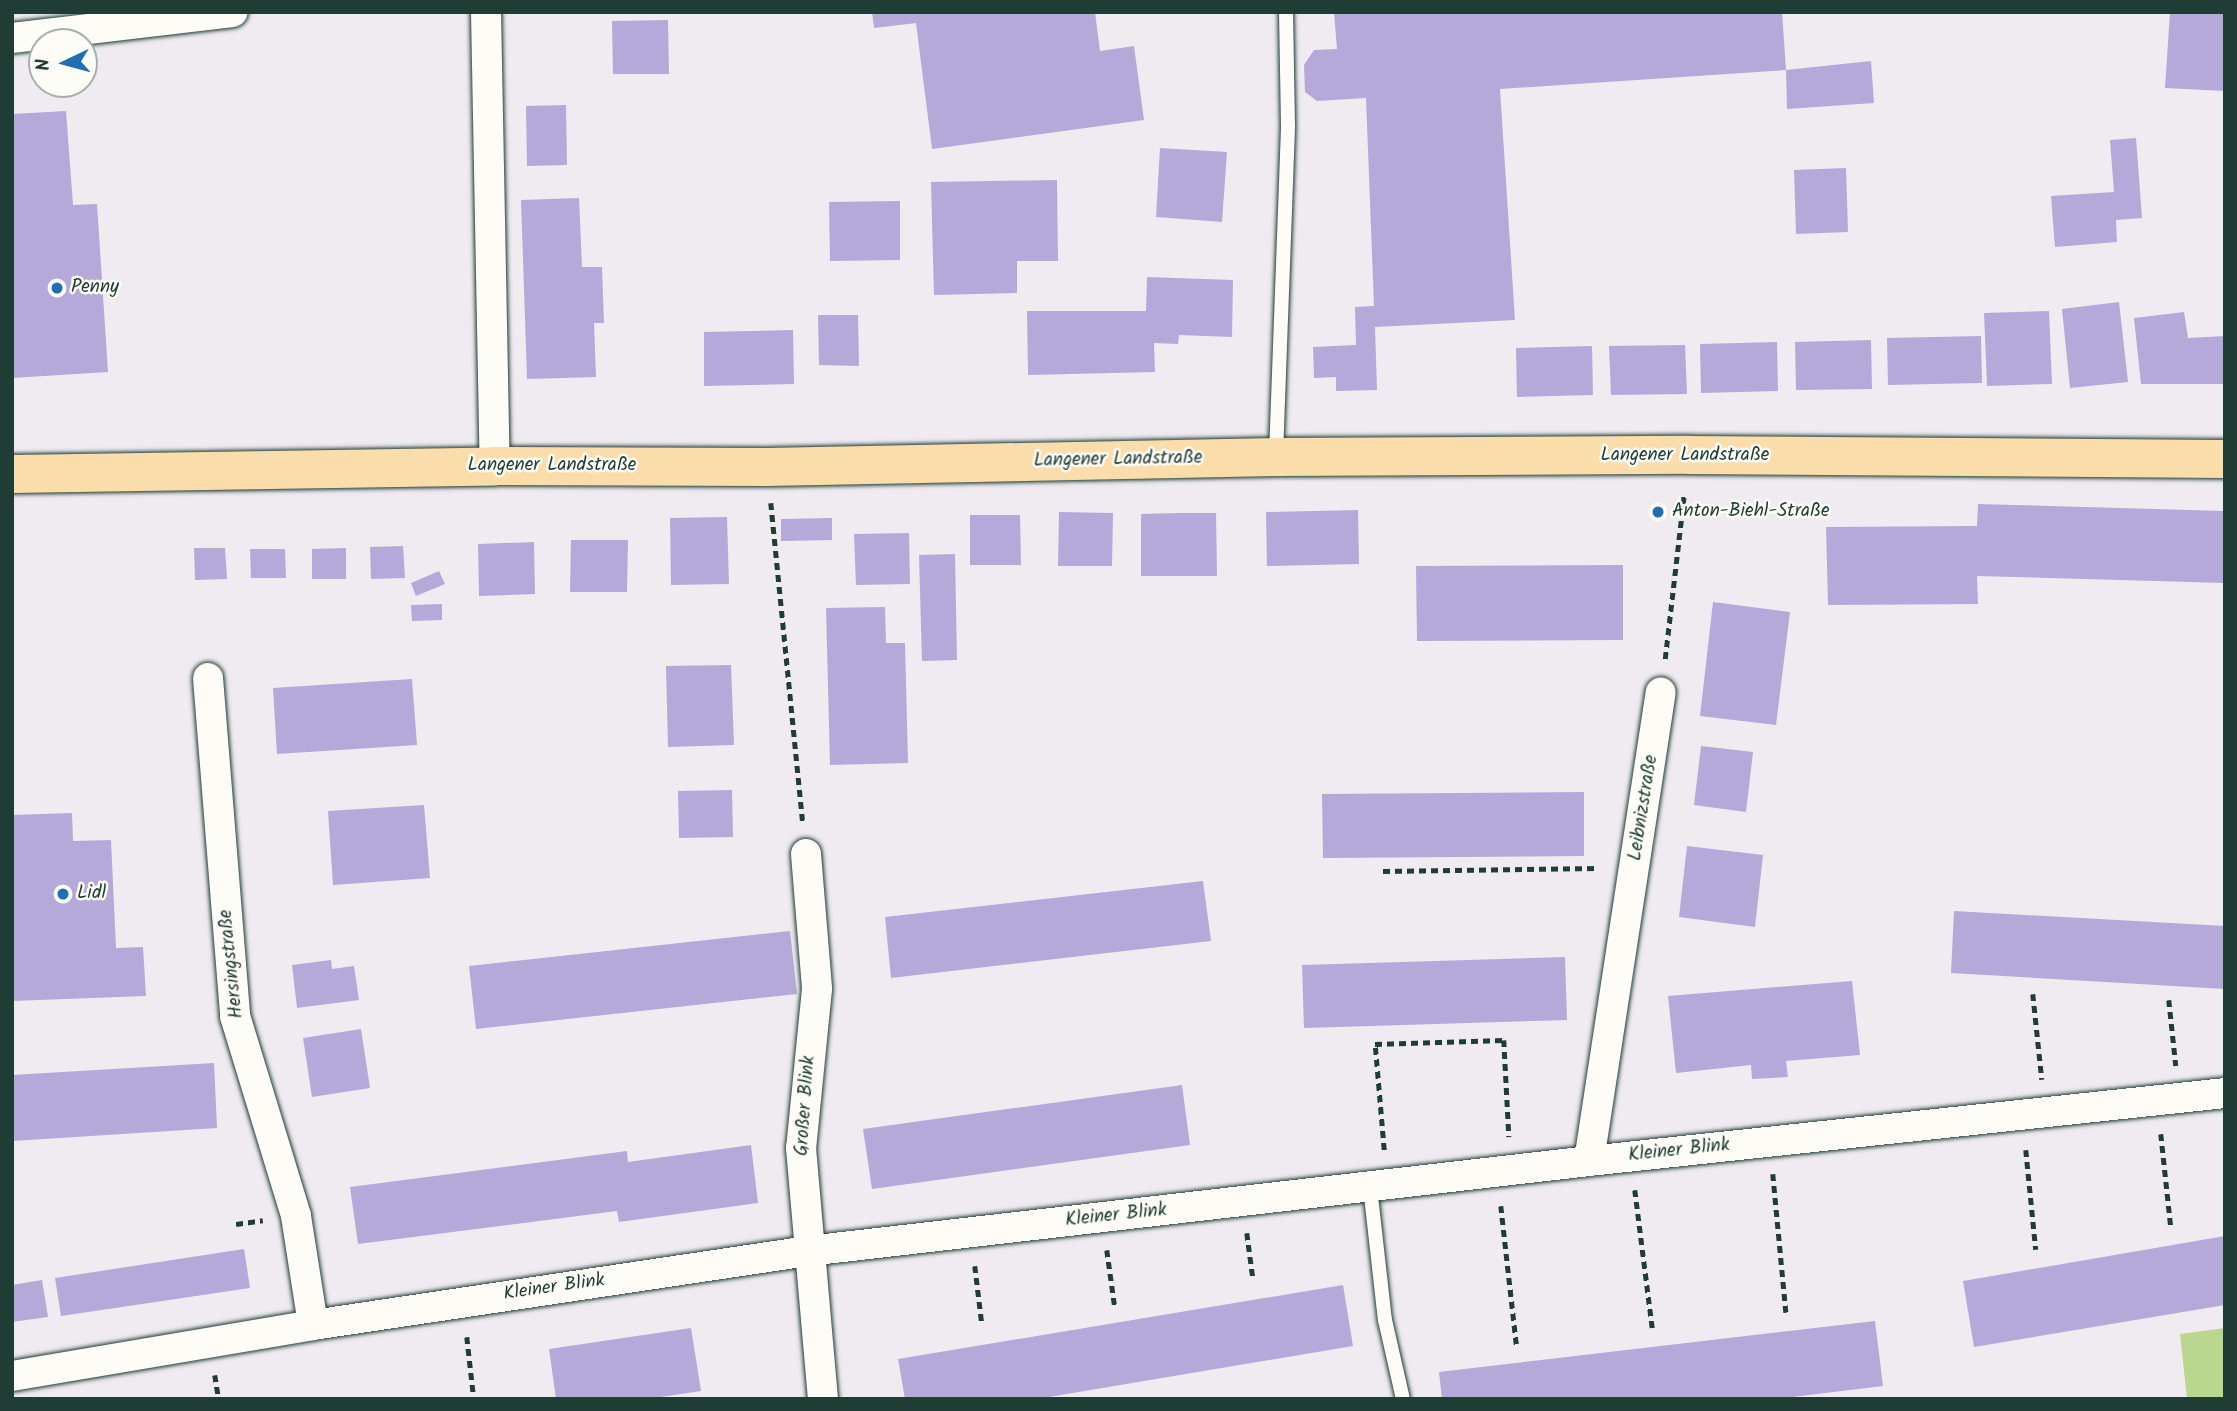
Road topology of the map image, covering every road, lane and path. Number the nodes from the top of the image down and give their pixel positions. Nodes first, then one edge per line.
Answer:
1 (232, 12) edge
2 (486, 12) edge
3 (1286, 12) edge
4 (12, 38) edge
5 (1689, 455) junction
6 (1276, 457) junction
7 (2225, 459) edge
8 (495, 466) junction
9 (767, 467) junction
10 (12, 474) edge
11 (208, 678) dead end
12 (1661, 692) joint
13 (806, 854) joint
14 (1634, 868) junction
15 (1383, 871) dead end
16 (2033, 994) dead end
17 (2169, 1000) dead end
18 (2225, 1093) edge
19 (2168, 1099) junction
20 (2034, 1113) junction
21 (1770, 1141) junction
22 (1631, 1156) junction
23 (1589, 1161) junction
24 (1504, 1171) junction
25 (1379, 1186) junction
26 (1242, 1202) junction
27 (1102, 1218) junction
28 (2171, 1227) dead end
29 (970, 1233) junction
30 (2036, 1250) dead end
31 (808, 1251) junction
32 (1253, 1278) dead end
33 (463, 1302) junction
34 (1115, 1308) dead end
35 (1786, 1312) dead end
36 (982, 1324) dead end
37 (313, 1325) junction
38 (1653, 1332) dead end
39 (1517, 1348) dead end
40 (12, 1376) edge
41 (474, 1399) edge
42 (823, 1399) edge
43 (1403, 1399) edge

1 - 4 street
2 - 8 street
3 - 6 lane
5 - 6 main road, Langener Landstraße
5 - 7 main road, Langener Landstraße
5 - 12 path
6 - 9 main road, Langener Landstraße
8 - 9 main road, Langener Landstraße
8 - 10 main road, Langener Landstraße
9 - 13 path
11 - 37 street, Hersingstraße
12 - 14 street, Leibnizstraße
13 - 31 street, Großer Blink
14 - 15 path
14 - 23 street, Leibnizstraße
16 - 20 path
17 - 19 path
18 - 19 street, Kleiner Blink
19 - 20 street, Kleiner Blink
19 - 28 path
20 - 21 street, Kleiner Blink
20 - 30 path
21 - 22 street, Kleiner Blink
21 - 35 path
22 - 23 street, Kleiner Blink
22 - 38 path
23 - 24 street, Kleiner Blink
24 - 25 street, Kleiner Blink
24 - 25 path
24 - 39 path
25 - 26 street, Kleiner Blink
25 - 43 lane
26 - 27 street, Kleiner Blink
26 - 32 path
27 - 29 street, Kleiner Blink
27 - 34 path
29 - 31 street, Kleiner Blink
29 - 36 path
31 - 33 street, Kleiner Blink
31 - 42 street, Großer Blink
33 - 37 street, Kleiner Blink
33 - 41 path
37 - 40 street, Kleiner Blink

